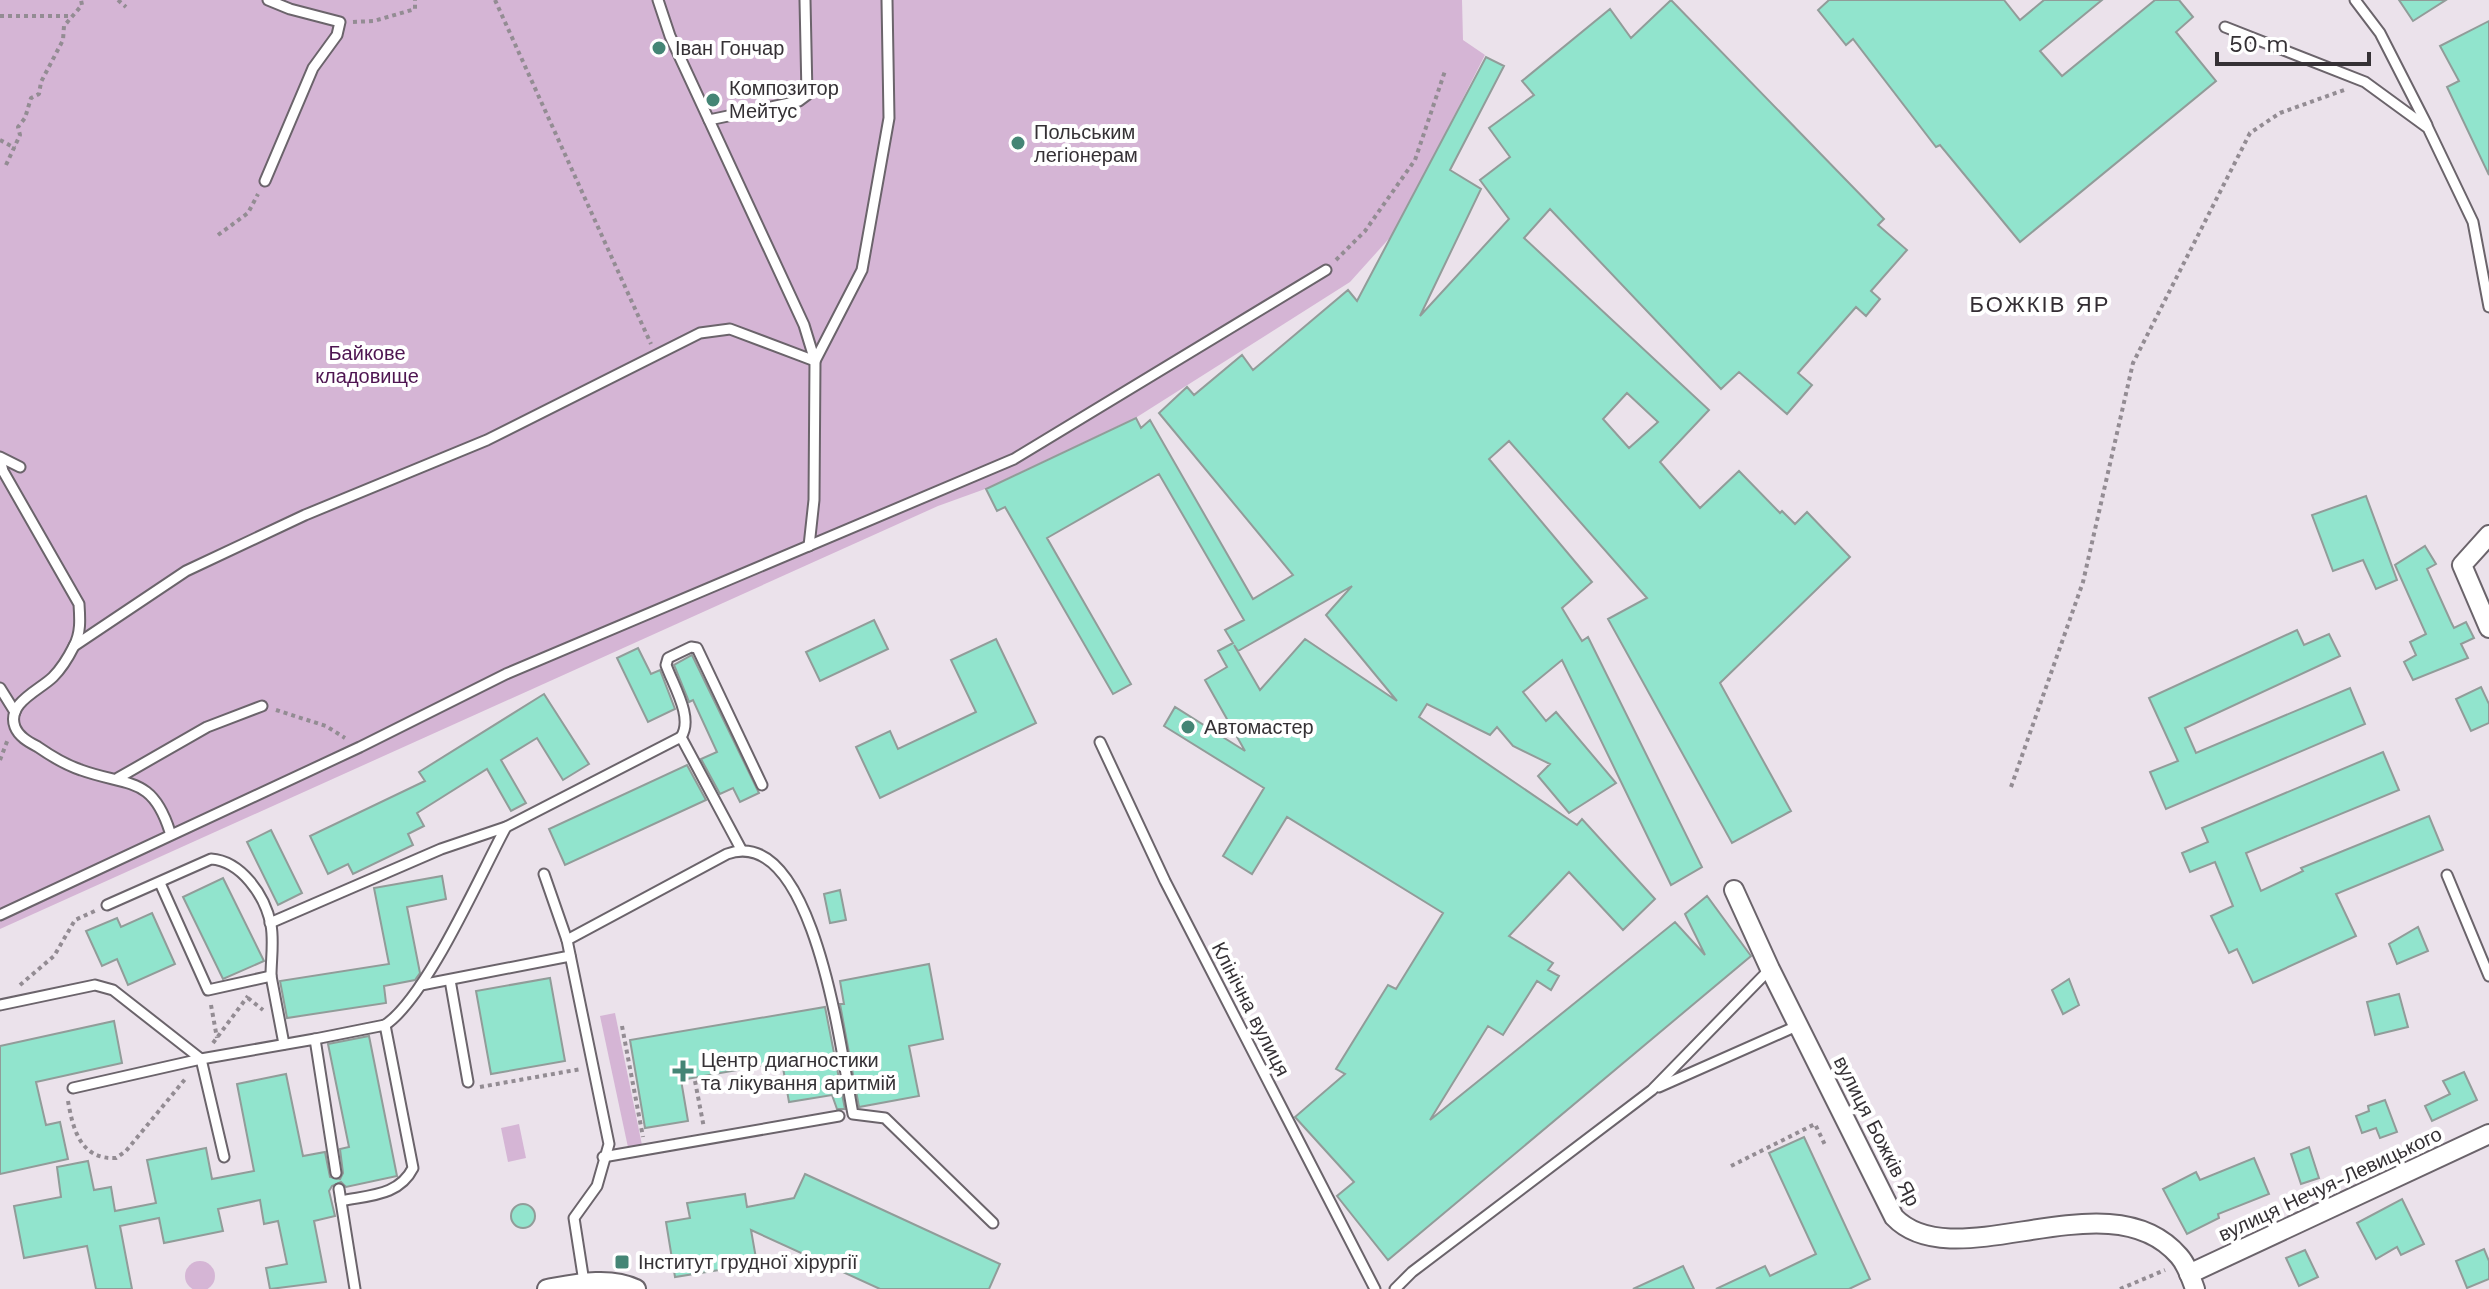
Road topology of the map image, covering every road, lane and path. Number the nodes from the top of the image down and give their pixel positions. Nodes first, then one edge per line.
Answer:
1 (81, 0) edge
2 (118, 0) edge
3 (268, 0) edge
4 (415, 0) edge
5 (495, 0) edge
6 (658, 0) edge
7 (805, 0) edge
8 (887, 0) edge
9 (2355, 0) edge
10 (126, 7) dead end
11 (0, 16) edge
12 (71, 16) junction
13 (340, 22) junction
14 (2225, 27) dead end
15 (1445, 71) dead end
16 (2365, 82) junction
17 (709, 120) junction
18 (2428, 128) junction
19 (0, 140) edge
20 (15, 148) junction
21 (6, 165) dead end
22 (265, 181) joint
23 (218, 235) dead end
24 (1326, 270) joint
25 (2489, 307) edge
26 (656, 355) junction
27 (815, 361) junction
28 (0, 458) edge
29 (20, 467) dead end
30 (2489, 535) edge
31 (809, 546) junction
32 (2489, 628) edge
33 (74, 646) junction
34 (0, 688) edge
35 (262, 706) joint
36 (15, 712) junction
37 (681, 737) junction
38 (1100, 742) dead end
39 (360, 747) junction
40 (118, 778) junction
41 (762, 785) dead end
42 (2011, 787) dead end
43 (506, 827) junction
44 (170, 832) junction
45 (741, 849) junction
46 (544, 874) dead end
47 (2447, 875) dead end
48 (160, 883) junction
49 (1734, 890) dead end
50 (107, 905) joint
51 (0, 915) edge
52 (270, 923) junction
53 (567, 940) junction
54 (570, 956) junction
55 (1770, 969) junction
56 (2489, 976) edge
57 (267, 977) junction
58 (450, 980) junction
59 (231, 985) junction
60 (421, 985) junction
61 (208, 990) junction
62 (11, 993) dead end
63 (247, 997) junction
64 (0, 1005) edge
65 (280, 1023) junction
66 (385, 1025) junction
67 (1799, 1025) junction
68 (622, 1026) dead end
69 (217, 1038) junction
70 (315, 1039) junction
71 (284, 1044) junction
72 (201, 1059) junction
73 (595, 1067) junction
74 (695, 1081) dead end
75 (468, 1082) joint
76 (73, 1088) joint
77 (1652, 1090) junction
78 (839, 1116) dead end
79 (689, 1132) dead end
80 (2489, 1134) edge
81 (1825, 1145) dead end
82 (646, 1151) junction
83 (224, 1157) dead end
84 (603, 1157) junction
85 (1731, 1166) dead end
86 (336, 1173) dead end
87 (339, 1189) dead end
88 (341, 1201) junction
89 (993, 1223) dead end
90 (2189, 1275) edge
91 (584, 1282) junction
92 (355, 1289) edge
93 (547, 1289) edge
94 (636, 1289) edge
95 (1375, 1289) edge
96 (1395, 1289) edge
97 (2120, 1289) edge

1 - 12 path
2 - 10 path
3 - 13 lane
4 - 13 path
5 - 26 path
6 - 17 lane
7 - 17 lane
8 - 27 lane
9 - 18 lane
11 - 12 path
12 - 20 path
13 - 22 lane
14 - 16 lane
15 - 24 path
16 - 18 lane
16 - 42 path
17 - 27 lane
18 - 25 lane
19 - 20 path
20 - 21 path
22 - 23 path
24 - 31 lane
26 - 27 lane
26 - 33 lane
27 - 31 lane
28 - 29 lane
28 - 33 lane
30 - 32 street
31 - 39 lane
33 - 36 lane
34 - 36 lane
35 - 39 path
35 - 40 lane
36 - 40 lane
37 - 41 lane
37 - 43 lane
37 - 45 lane
38 - 95 lane, Клінічна вулиця
39 - 44 lane
40 - 44 lane
43 - 52 lane
43 - 60 lane
44 - 51 lane
45 - 53 lane
45 - 89 lane
46 - 53 lane
47 - 56 lane
48 - 50 lane
48 - 52 lane
48 - 61 lane
49 - 55 street, вулиця Божків Яр
50 - 62 path
52 - 57 lane
53 - 54 lane
54 - 58 lane
54 - 73 lane
55 - 67 street, вулиця Божків Яр
55 - 77 lane
57 - 59 lane
57 - 63 path
57 - 65 lane
58 - 60 lane
58 - 75 lane
59 - 61 lane
59 - 63 path
60 - 66 lane
61 - 69 path
63 - 65 path
63 - 69 path
64 - 72 lane
65 - 71 lane
66 - 70 lane
66 - 88 lane
67 - 77 lane
67 - 90 street, вулиця Божків Яр
68 - 82 path
69 - 72 path
70 - 71 lane
70 - 86 lane
71 - 72 lane
72 - 76 lane
72 - 76 path
72 - 83 lane
73 - 75 path
73 - 84 lane
74 - 79 path
77 - 96 lane
78 - 82 lane
80 - 90 street, вулиця Нечуя-Левицького
81 - 85 path
82 - 84 lane
84 - 91 lane
87 - 88 lane
88 - 92 lane
90 - 97 path
91 - 93 street
91 - 94 street

